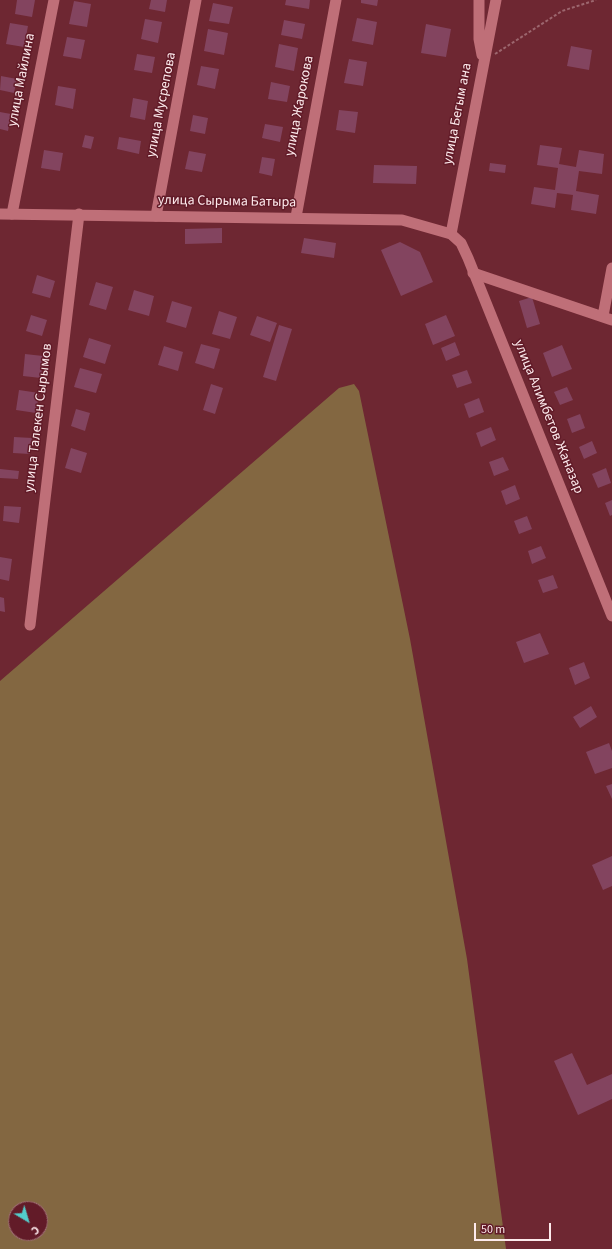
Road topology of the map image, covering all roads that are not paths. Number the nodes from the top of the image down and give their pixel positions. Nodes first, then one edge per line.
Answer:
1 (54, 0) edge
2 (196, 0) edge
3 (336, 0) edge
4 (479, 0) edge
5 (496, 0) edge
6 (483, 62) junction
7 (0, 214) edge
8 (12, 214) junction
9 (79, 214) junction
10 (156, 216) junction
11 (296, 217) junction
12 (451, 234) junction
13 (612, 268) edge
14 (473, 273) junction
15 (607, 318) edge
16 (612, 616) edge
17 (30, 625) dead end

1 - 8 street, улица Майлина
2 - 10 street, улица Мусрепова
3 - 11 street, улица Жарокова
4 - 6 street
5 - 6 street, улица Бегым ана
6 - 12 street, улица Бегым ана
7 - 8 street, улица Сырыма Батыра
8 - 9 street, улица Сырыма Батыра
9 - 10 street, улица Сырыма Батыра
9 - 17 street, улица Талекен Сырымов
10 - 11 street, улица Сырыма Батыра
11 - 12 street, улица Сырыма Батыра
12 - 14 street, улица Алимбетов Жаназар
13 - 15 street
14 - 15 street
14 - 16 street, улица Алимбетов Жаназар

